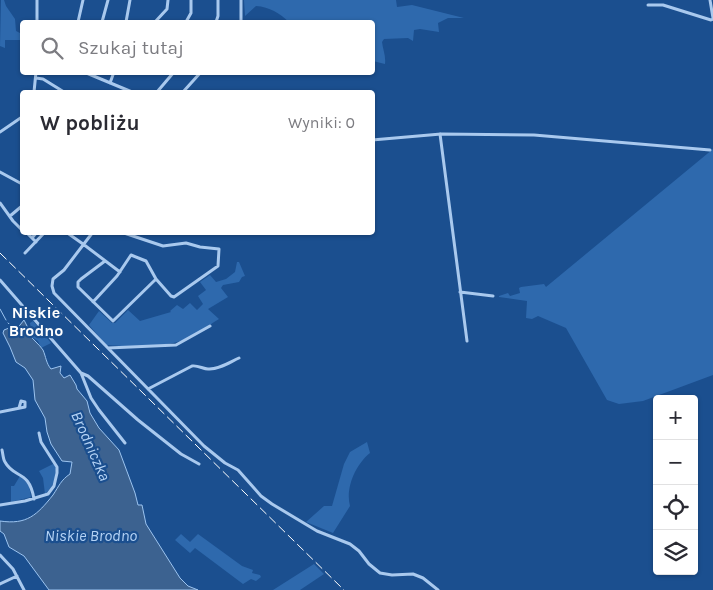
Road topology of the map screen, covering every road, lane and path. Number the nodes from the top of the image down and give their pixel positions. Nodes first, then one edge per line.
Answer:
1 (37, 0) edge
2 (83, 0) edge
3 (108, 0) edge
4 (130, 0) edge
5 (168, 0) edge
6 (191, 0) edge
7 (218, 0) edge
8 (241, 0) edge
9 (710, 0) edge
10 (648, 5) dead end
11 (713, 19) edge
12 (36, 20) edge
13 (78, 20) edge
14 (103, 20) edge
15 (126, 20) edge
16 (158, 20) edge
17 (187, 20) edge
18 (217, 20) edge
19 (241, 20) edge
20 (91, 75) edge
21 (113, 75) edge
22 (171, 75) edge
23 (199, 75) edge
24 (36, 78) joint
25 (110, 83) junction
26 (34, 90) edge
27 (61, 90) edge
28 (127, 90) edge
29 (159, 90) edge
30 (187, 90) edge
31 (20, 118) edge
32 (0, 132) edge
33 (440, 134) junction
34 (375, 140) edge
35 (710, 150) dead end
36 (0, 172) edge
37 (20, 183) edge
38 (0, 203) edge
39 (20, 208) edge
40 (10, 216) junction
41 (20, 228) edge
42 (29, 235) edge
43 (34, 235) edge
44 (42, 235) edge
45 (70, 235) edge
46 (90, 235) edge
47 (130, 235) edge
48 (32, 238) junction
49 (36, 242) junction
50 (83, 244) junction
51 (25, 253) dead end
52 (105, 261) junction
53 (120, 272) junction
54 (156, 279) junction
55 (0, 280) edge
56 (460, 292) junction
57 (493, 296) dead end
58 (93, 302) junction
59 (210, 326) dead end
60 (466, 341) dead end
61 (107, 348) junction
62 (240, 358) dead end
63 (81, 373) junction
64 (148, 389) junction
65 (19, 408) dead end
66 (0, 412) edge
67 (38, 433) dead end
68 (125, 443) dead end
69 (2, 450) dead end
70 (199, 464) dead end
71 (34, 499) junction
72 (0, 505) edge
73 (0, 555) edge
74 (17, 576) junction
75 (0, 584) edge
76 (24, 590) edge
77 (438, 590) edge

1 - 12 street
2 - 13 street
3 - 14 street
4 - 15 street
5 - 16 street
6 - 17 street
7 - 18 street
8 - 19 street
9 - 11 street
10 - 11 street
20 - 25 street
21 - 25 street
22 - 29 street
23 - 30 street
24 - 26 street
24 - 27 street
25 - 28 street
31 - 32 street
33 - 34 street
33 - 35 street
33 - 56 street
36 - 37 street
38 - 40 street
39 - 40 street
40 - 41 street
42 - 48 street
43 - 48 street
44 - 49 street
45 - 50 street
46 - 50 street
47 - 54 street
48 - 49 street
49 - 51 street
50 - 52 street
50 - 61 street
52 - 53 street
52 - 58 street
53 - 54 street
53 - 58 street
54 - 58 street
55 - 63 street
56 - 57 street
56 - 60 street
59 - 61 street
61 - 64 street
62 - 64 street
63 - 68 street
63 - 70 street
64 - 77 street
65 - 66 street
67 - 71 street
69 - 71 street
71 - 72 street
73 - 74 street
74 - 75 street
74 - 76 street

